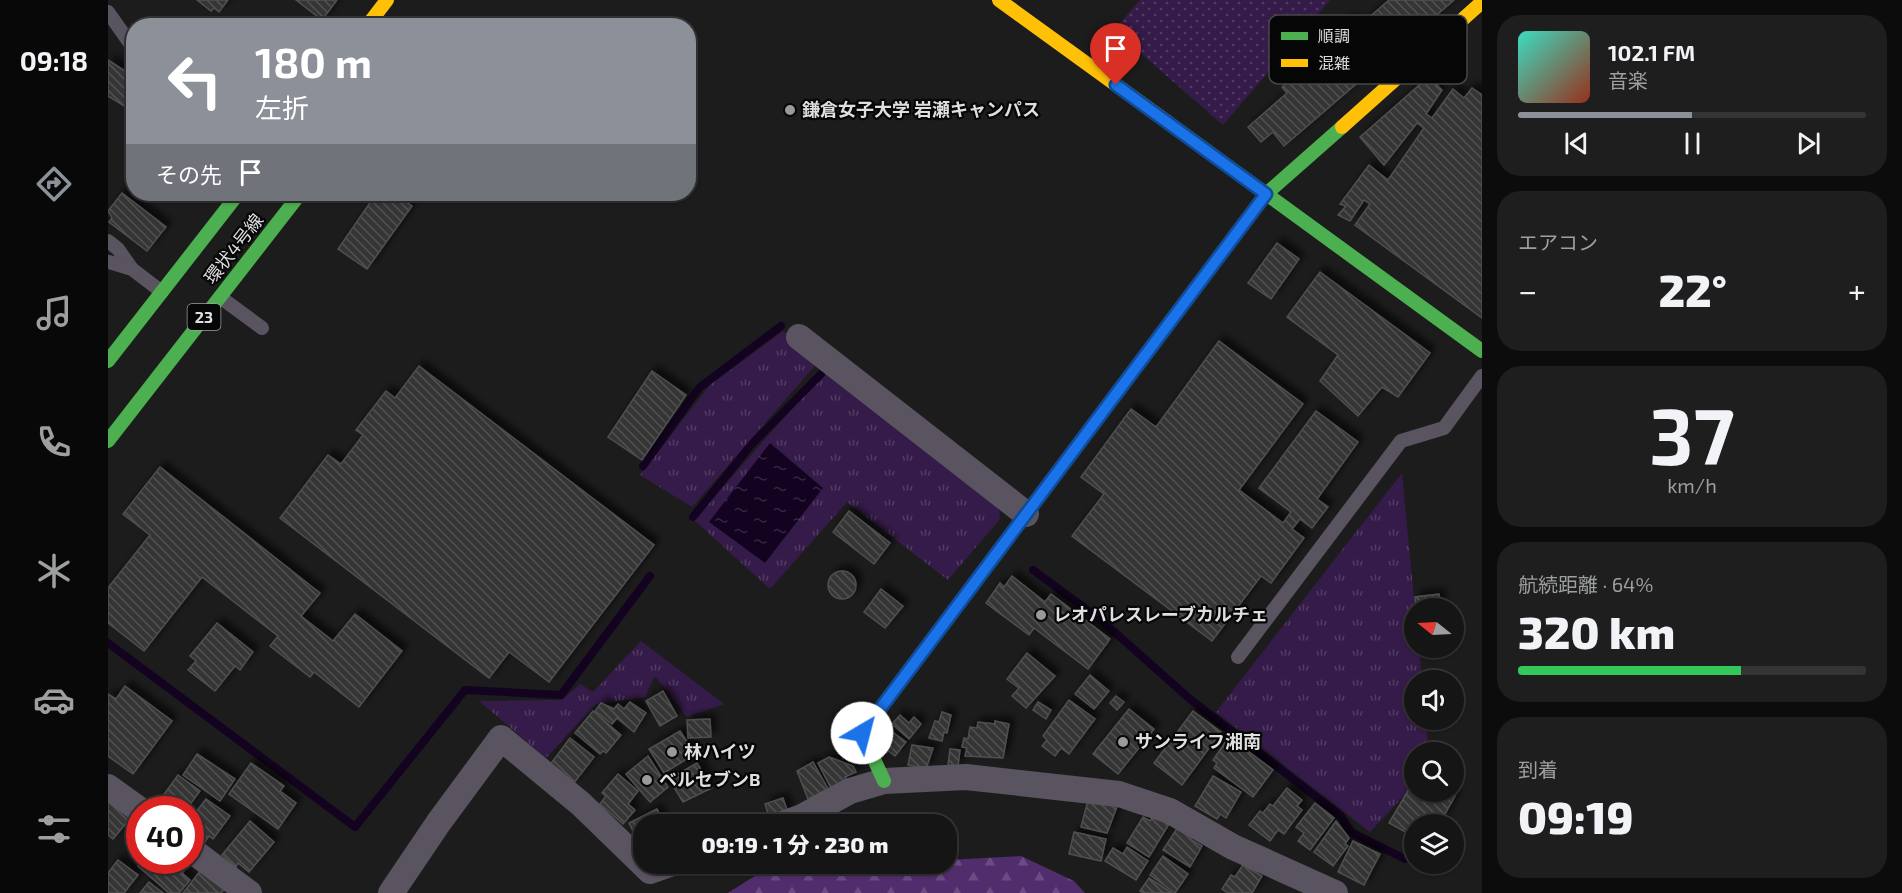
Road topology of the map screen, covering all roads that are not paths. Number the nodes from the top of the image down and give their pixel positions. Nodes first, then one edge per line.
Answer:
1 (387, 0) edge
2 (395, 0) edge
3 (999, 0) edge
4 (1482, 2) edge
5 (108, 12) edge
6 (1467, 15) edge
7 (373, 18) edge
8 (389, 18) edge
9 (126, 38) edge
10 (1390, 84) edge
11 (1266, 194) junction
12 (233, 201) edge
13 (295, 201) edge
14 (108, 241) edge
15 (109, 262) edge
16 (132, 269) junction
17 (162, 292) junction
18 (220, 297) junction
19 (262, 328) dead end
20 (108, 335) edge
21 (799, 337) dead end
22 (121, 345) junction
23 (1482, 351) edge
24 (108, 361) edge
25 (1482, 376) edge
26 (108, 441) edge
27 (1026, 513) junction
28 (1238, 657) dead end
29 (884, 781) junction
30 (108, 787) edge
31 (126, 800) edge
32 (807, 814) edge
33 (204, 859) edge
34 (654, 876) edge
35 (249, 893) edge
36 (391, 893) edge
37 (1335, 893) edge

1 - 7 street
2 - 8 street
3 - 11 street
4 - 6 street
5 - 9 lane
10 - 11 street
11 - 23 street
11 - 27 street
12 - 17 street, 環状4号線
13 - 18 street, 環状4号線 / 23
14 - 16 lane
15 - 16 lane
16 - 17 lane
17 - 22 street, 環状4号線
18 - 19 lane
18 - 26 street, 環状4号線 / 23
20 - 22 lane
21 - 27 street
22 - 24 street, 環状4号線
25 - 28 lane
27 - 29 street
29 - 32 street
29 - 37 street
30 - 31 street
33 - 35 street
34 - 36 street

